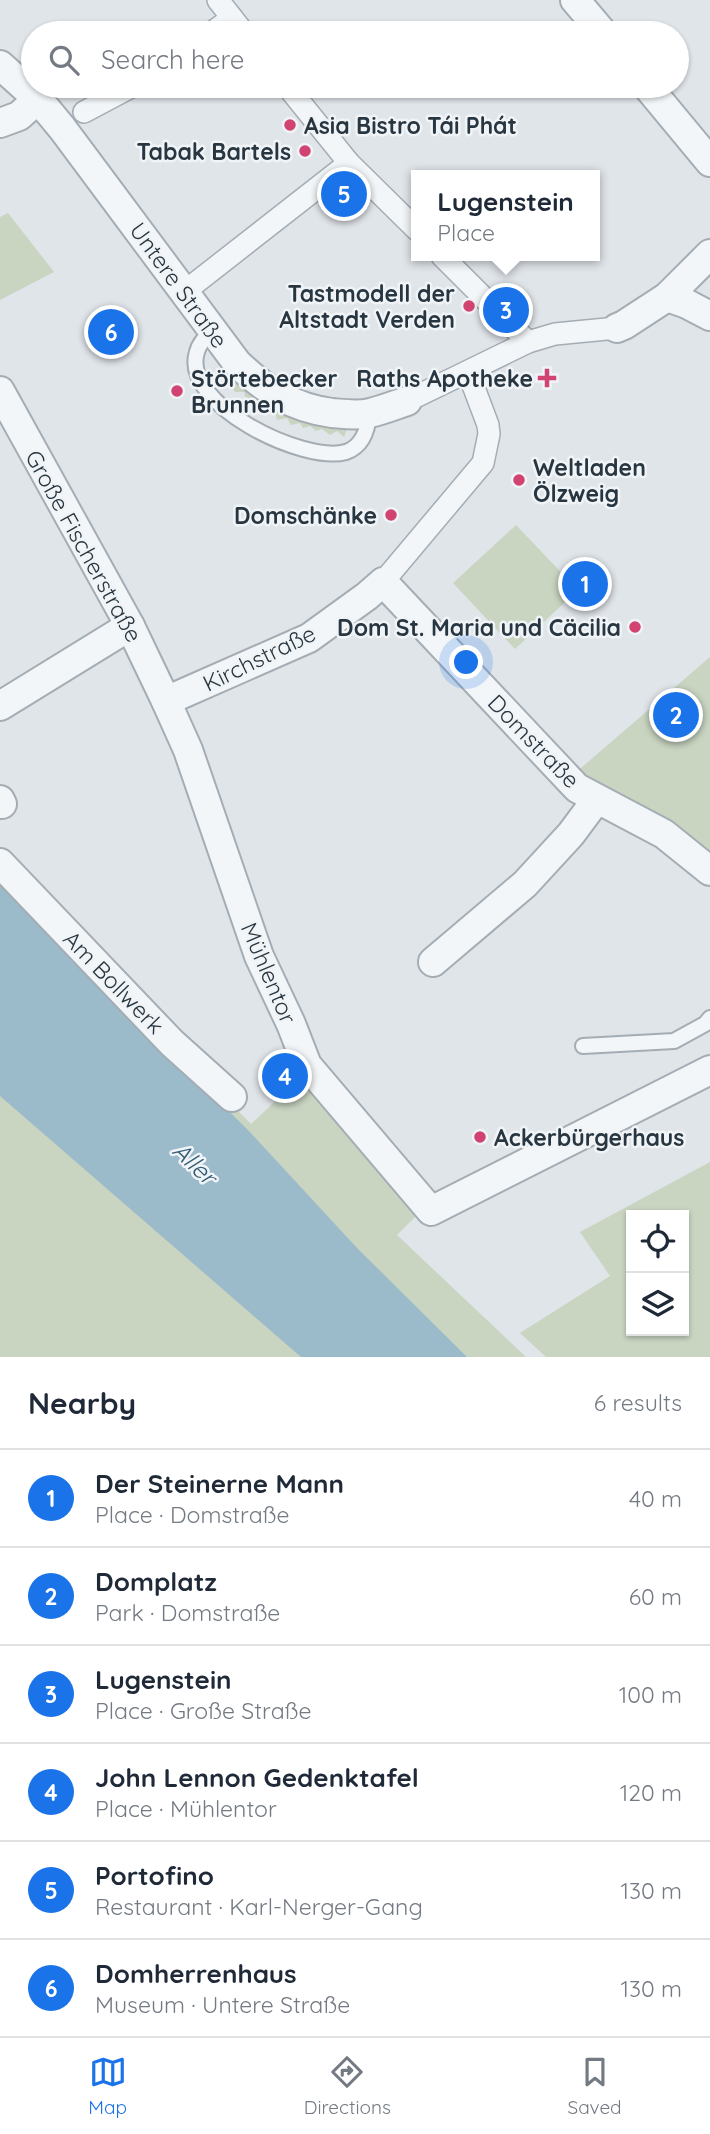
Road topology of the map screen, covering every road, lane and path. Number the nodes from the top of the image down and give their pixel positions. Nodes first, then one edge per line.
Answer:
1 (218, 0) edge
2 (575, 0) edge
3 (234, 21) edge
4 (593, 21) edge
5 (0, 65) edge
6 (21, 84) edge
7 (110, 98) edge
8 (297, 98) edge
9 (657, 98) edge
10 (38, 99) joint
11 (84, 112) dead end
12 (0, 123) edge
13 (710, 162) edge
14 (349, 163) junction
15 (411, 224) edge
16 (710, 254) edge
17 (447, 261) edge
18 (184, 292) junction
19 (667, 297) junction
20 (710, 316) edge
21 (617, 328) joint
22 (212, 331) junction
23 (528, 342) junction
24 (468, 372) junction
25 (0, 391) edge
26 (407, 401) joint
27 (369, 413) junction
28 (383, 582) junction
29 (130, 626) junction
30 (166, 701) junction
31 (0, 706) edge
32 (597, 799) junction
33 (0, 863) edge
34 (710, 871) edge
35 (433, 962) dead end
36 (710, 1018) edge
37 (583, 1046) dead end
38 (710, 1070) edge
39 (232, 1097) dead end

1 - 3 street
2 - 4 street
5 - 6 street, Untere Straße
7 - 11 street
8 - 14 street
9 - 13 street
10 - 12 street
10 - 18 street, Untere Straße
14 - 15 street
14 - 18 street
16 - 19 street
17 - 23 street
18 - 22 street, Untere Straße
19 - 20 street
19 - 21 street
21 - 23 street
22 - 27 street, Untere Straße
22 - 27 lane
23 - 24 street
24 - 26 street
24 - 28 street
25 - 29 street, Große Fischerstraße
26 - 27 street, Untere Straße
28 - 30 street, Kirchstraße
28 - 32 street, Domstraße
29 - 30 street, Große Fischerstraße
29 - 31 street
30 - 38 street, Mühlentor
32 - 34 street, Domstraße
32 - 35 street
33 - 39 street, Am Bollwerk
36 - 37 lane

